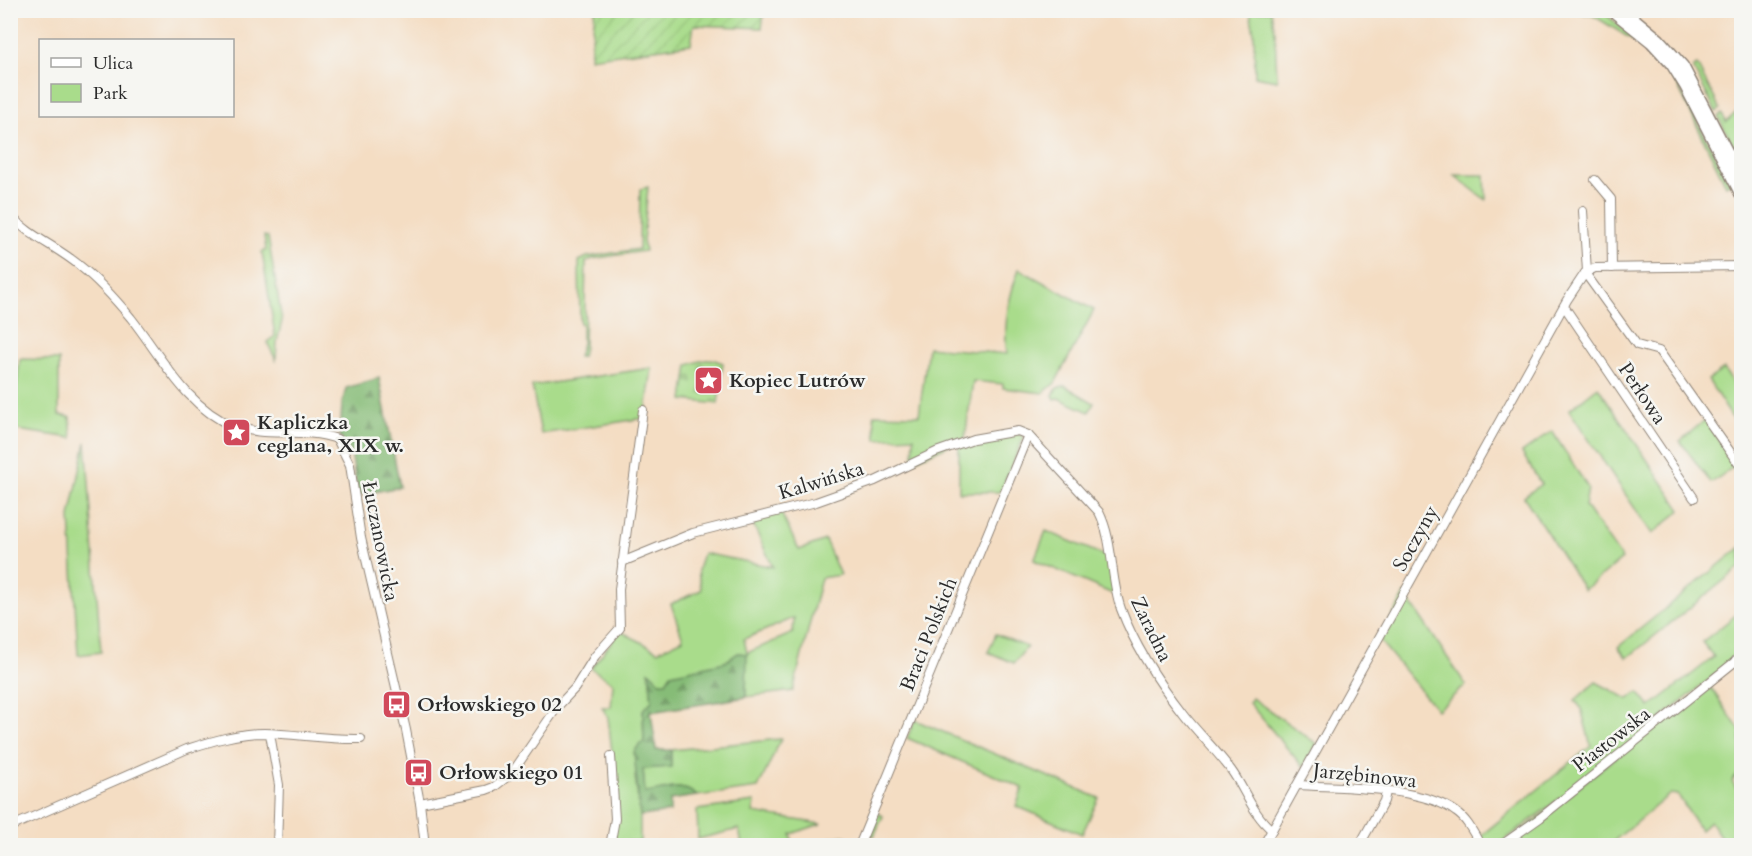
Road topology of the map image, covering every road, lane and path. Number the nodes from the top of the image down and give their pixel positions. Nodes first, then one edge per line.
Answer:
1 (1611, 10) edge
2 (1624, 10) edge
3 (1595, 180) dead end
4 (1742, 180) edge
5 (1742, 197) edge
6 (1583, 211) dead end
7 (10, 215) edge
8 (1742, 266) edge
9 (1612, 268) junction
10 (1586, 272) junction
11 (1564, 306) junction
12 (643, 410) dead end
13 (1028, 435) junction
14 (1738, 463) dead end
15 (1694, 498) dead end
16 (622, 562) junction
17 (1740, 661) edge
18 (270, 734) junction
19 (362, 739) dead end
20 (612, 756) dead end
21 (1298, 785) junction
22 (1386, 792) junction
23 (420, 803) junction
24 (10, 827) edge
25 (1272, 830) junction
26 (277, 846) edge
27 (425, 846) edge
28 (610, 846) edge
29 (859, 846) edge
30 (1263, 846) edge
31 (1359, 846) edge
32 (1481, 846) edge
33 (1500, 846) edge

1 - 5 main road
2 - 4 main road
3 - 9 street
6 - 10 street
7 - 23 street, Łuczanowicka
8 - 9 street
9 - 10 street
10 - 11 street, Soczyny
10 - 14 street
11 - 15 street, Perłowa
11 - 21 street, Soczyny
12 - 16 street
13 - 16 street, Kalwińska
13 - 25 street, Zaradna
13 - 29 street, Braci Polskich
16 - 23 street
17 - 33 street, Piastowska
18 - 19 street
18 - 24 street
18 - 26 street
20 - 28 street
21 - 22 street, Jarzębinowa
21 - 25 street, Soczyny
22 - 31 street
22 - 32 street, Jarzębinowa
23 - 27 street, Łuczanowicka
25 - 30 street, Soczyny

